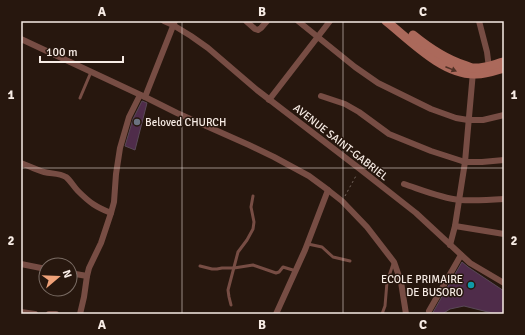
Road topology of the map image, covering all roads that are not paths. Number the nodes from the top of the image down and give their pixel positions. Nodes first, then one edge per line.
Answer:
1 (246, 21) edge
2 (267, 21) edge
3 (298, 21) edge
4 (330, 21) edge
5 (386, 21) edge
6 (396, 21) edge
7 (479, 21) edge
8 (169, 22) edge
9 (317, 37) junction
10 (21, 39) edge
11 (504, 62) edge
12 (504, 68) edge
13 (489, 69) junction
14 (473, 71) junction
15 (91, 72) junction
16 (142, 96) junction
17 (321, 96) dead end
18 (80, 98) dead end
19 (269, 100) junction
20 (504, 116) edge
21 (468, 120) junction
22 (504, 160) edge
23 (465, 162) junction
24 (21, 163) edge
25 (404, 184) dead end
26 (328, 190) junction
27 (253, 196) dead end
28 (504, 199) edge
29 (459, 200) junction
30 (112, 213) junction
31 (455, 226) junction
32 (504, 234) edge
33 (308, 243) junction
34 (450, 245) junction
35 (461, 255) junction
36 (350, 261) dead end
37 (394, 262) junction
38 (21, 264) edge
39 (200, 266) dead end
40 (38, 267) edge
41 (234, 268) junction
42 (296, 271) junction
43 (78, 274) edge
44 (87, 276) junction
45 (504, 283) edge
46 (231, 305) dead end
47 (429, 311) dead end
48 (21, 312) edge
49 (35, 314) edge
50 (49, 314) edge
51 (56, 314) edge
52 (80, 314) edge
53 (276, 314) edge
54 (382, 314) edge
55 (406, 314) edge

1 - 2 street
3 - 9 street
4 - 9 street
5 -> 14 street
6 - 14 street
7 - 13 street
8 - 16 street
8 - 19 street, AVENUE SAINT-GABRIEL
9 - 19 street
9 - 21 street
10 - 15 street
11 - 13 street
12 - 13 street
13 - 14 street
14 - 21 street
15 - 16 street
15 - 18 lane
16 - 26 street
16 - 30 street
17 - 23 street
19 - 34 street, AVENUE SAINT-GABRIEL
20 - 21 street
21 - 23 street
22 - 23 street
23 - 29 street
24 - 30 street
25 - 29 street
26 - 33 street
26 - 37 street
27 - 41 lane
28 - 29 street
29 - 31 street
30 - 44 street
31 - 32 street
31 - 34 street
33 - 36 lane
33 - 42 street
34 - 35 street, AVENUE SAINT-GABRIEL
35 - 45 street, AVENUE SAINT-GABRIEL
35 - 47 street
37 - 54 lane
37 - 55 street
38 - 40 street
39 - 41 lane
41 - 42 lane
41 - 46 lane
42 - 53 street
43 - 44 street
44 - 52 street
48 - 49 street
50 - 51 street

